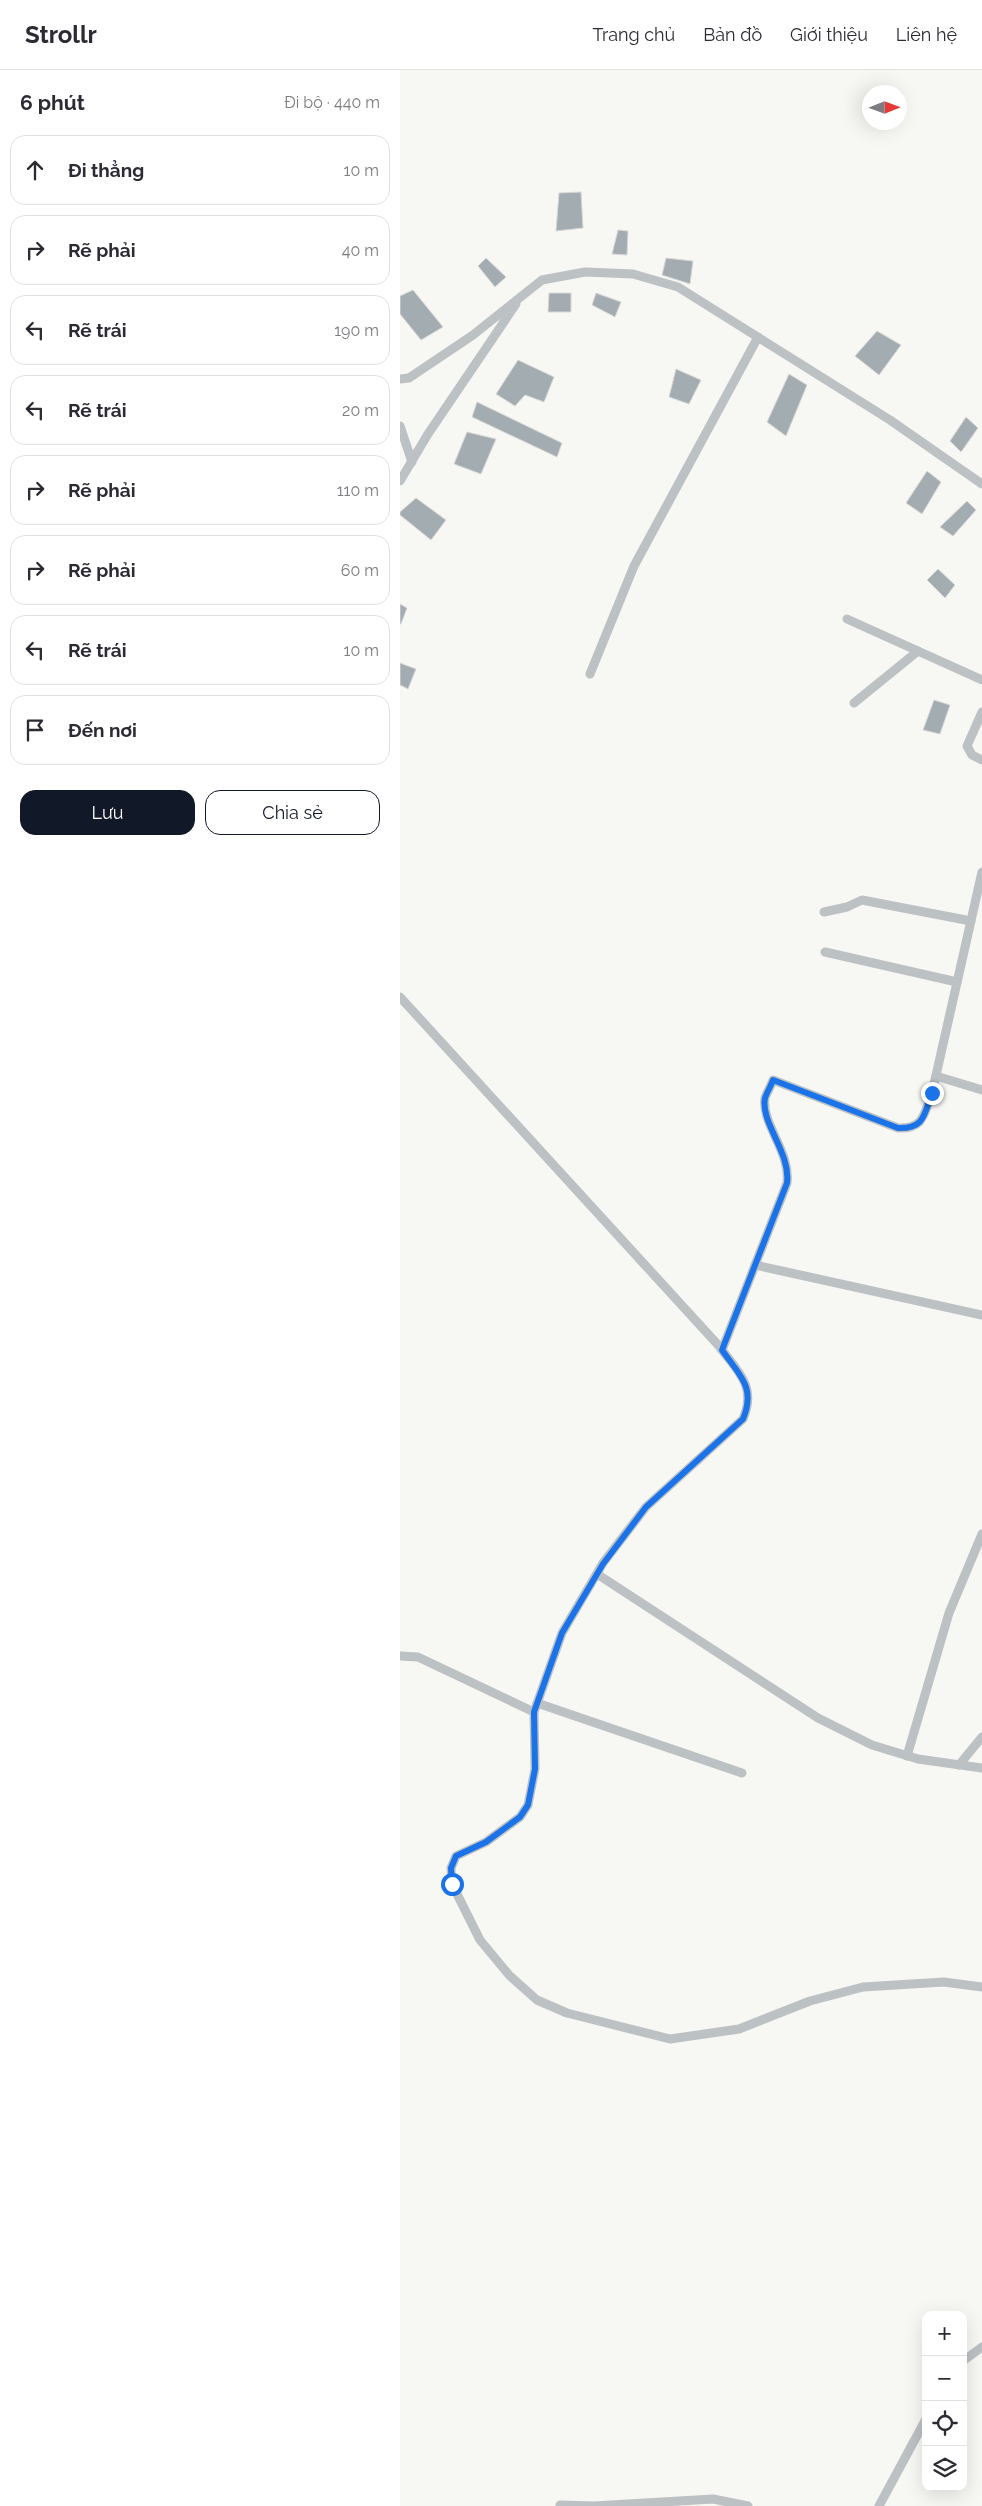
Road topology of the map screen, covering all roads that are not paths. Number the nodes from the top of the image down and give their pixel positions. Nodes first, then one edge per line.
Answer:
1 (521, 296) junction
2 (758, 338) junction
3 (400, 380) edge
4 (400, 426) edge
5 (412, 462) junction
6 (400, 481) edge
7 (982, 484) edge
8 (846, 620) dead end
9 (918, 651) junction
10 (590, 674) dead end
11 (982, 680) edge
12 (854, 703) dead end
13 (982, 712) edge
14 (982, 760) edge
15 (982, 872) edge
16 (824, 912) dead end
17 (971, 921) junction
18 (825, 952) dead end
19 (957, 982) junction
20 (400, 997) edge
21 (936, 1076) junction
22 (982, 1090) edge
23 (755, 1265) junction
24 (982, 1316) edge
25 (722, 1350) junction
26 (982, 1534) edge
27 (597, 1574) junction
28 (400, 1656) edge
29 (536, 1708) junction
30 (982, 1737) edge
31 (906, 1756) junction
32 (959, 1765) junction
33 (982, 1768) edge
34 (742, 1773) dead end
35 (982, 1987) edge
36 (982, 2347) edge
37 (967, 2358) edge
38 (922, 2426) edge
39 (560, 2505) edge
40 (748, 2506) edge
41 (879, 2506) edge

1 - 2 street
1 - 3 street
1 - 5 street
2 - 7 street
2 - 10 street
4 - 5 street
5 - 6 street
8 - 9 street
9 - 11 street
9 - 12 street
13 - 14 street
15 - 17 street
16 - 17 street
17 - 19 street
18 - 19 street
19 - 21 street
20 - 25 street
21 - 22 street
21 - 23 street
23 - 24 street
23 - 25 street
25 - 27 street
26 - 31 street
27 - 29 street
27 - 31 street
28 - 29 street
29 - 34 street
29 - 35 street
30 - 32 street
31 - 32 street
32 - 33 street
36 - 37 street
38 - 41 street
39 - 40 street

